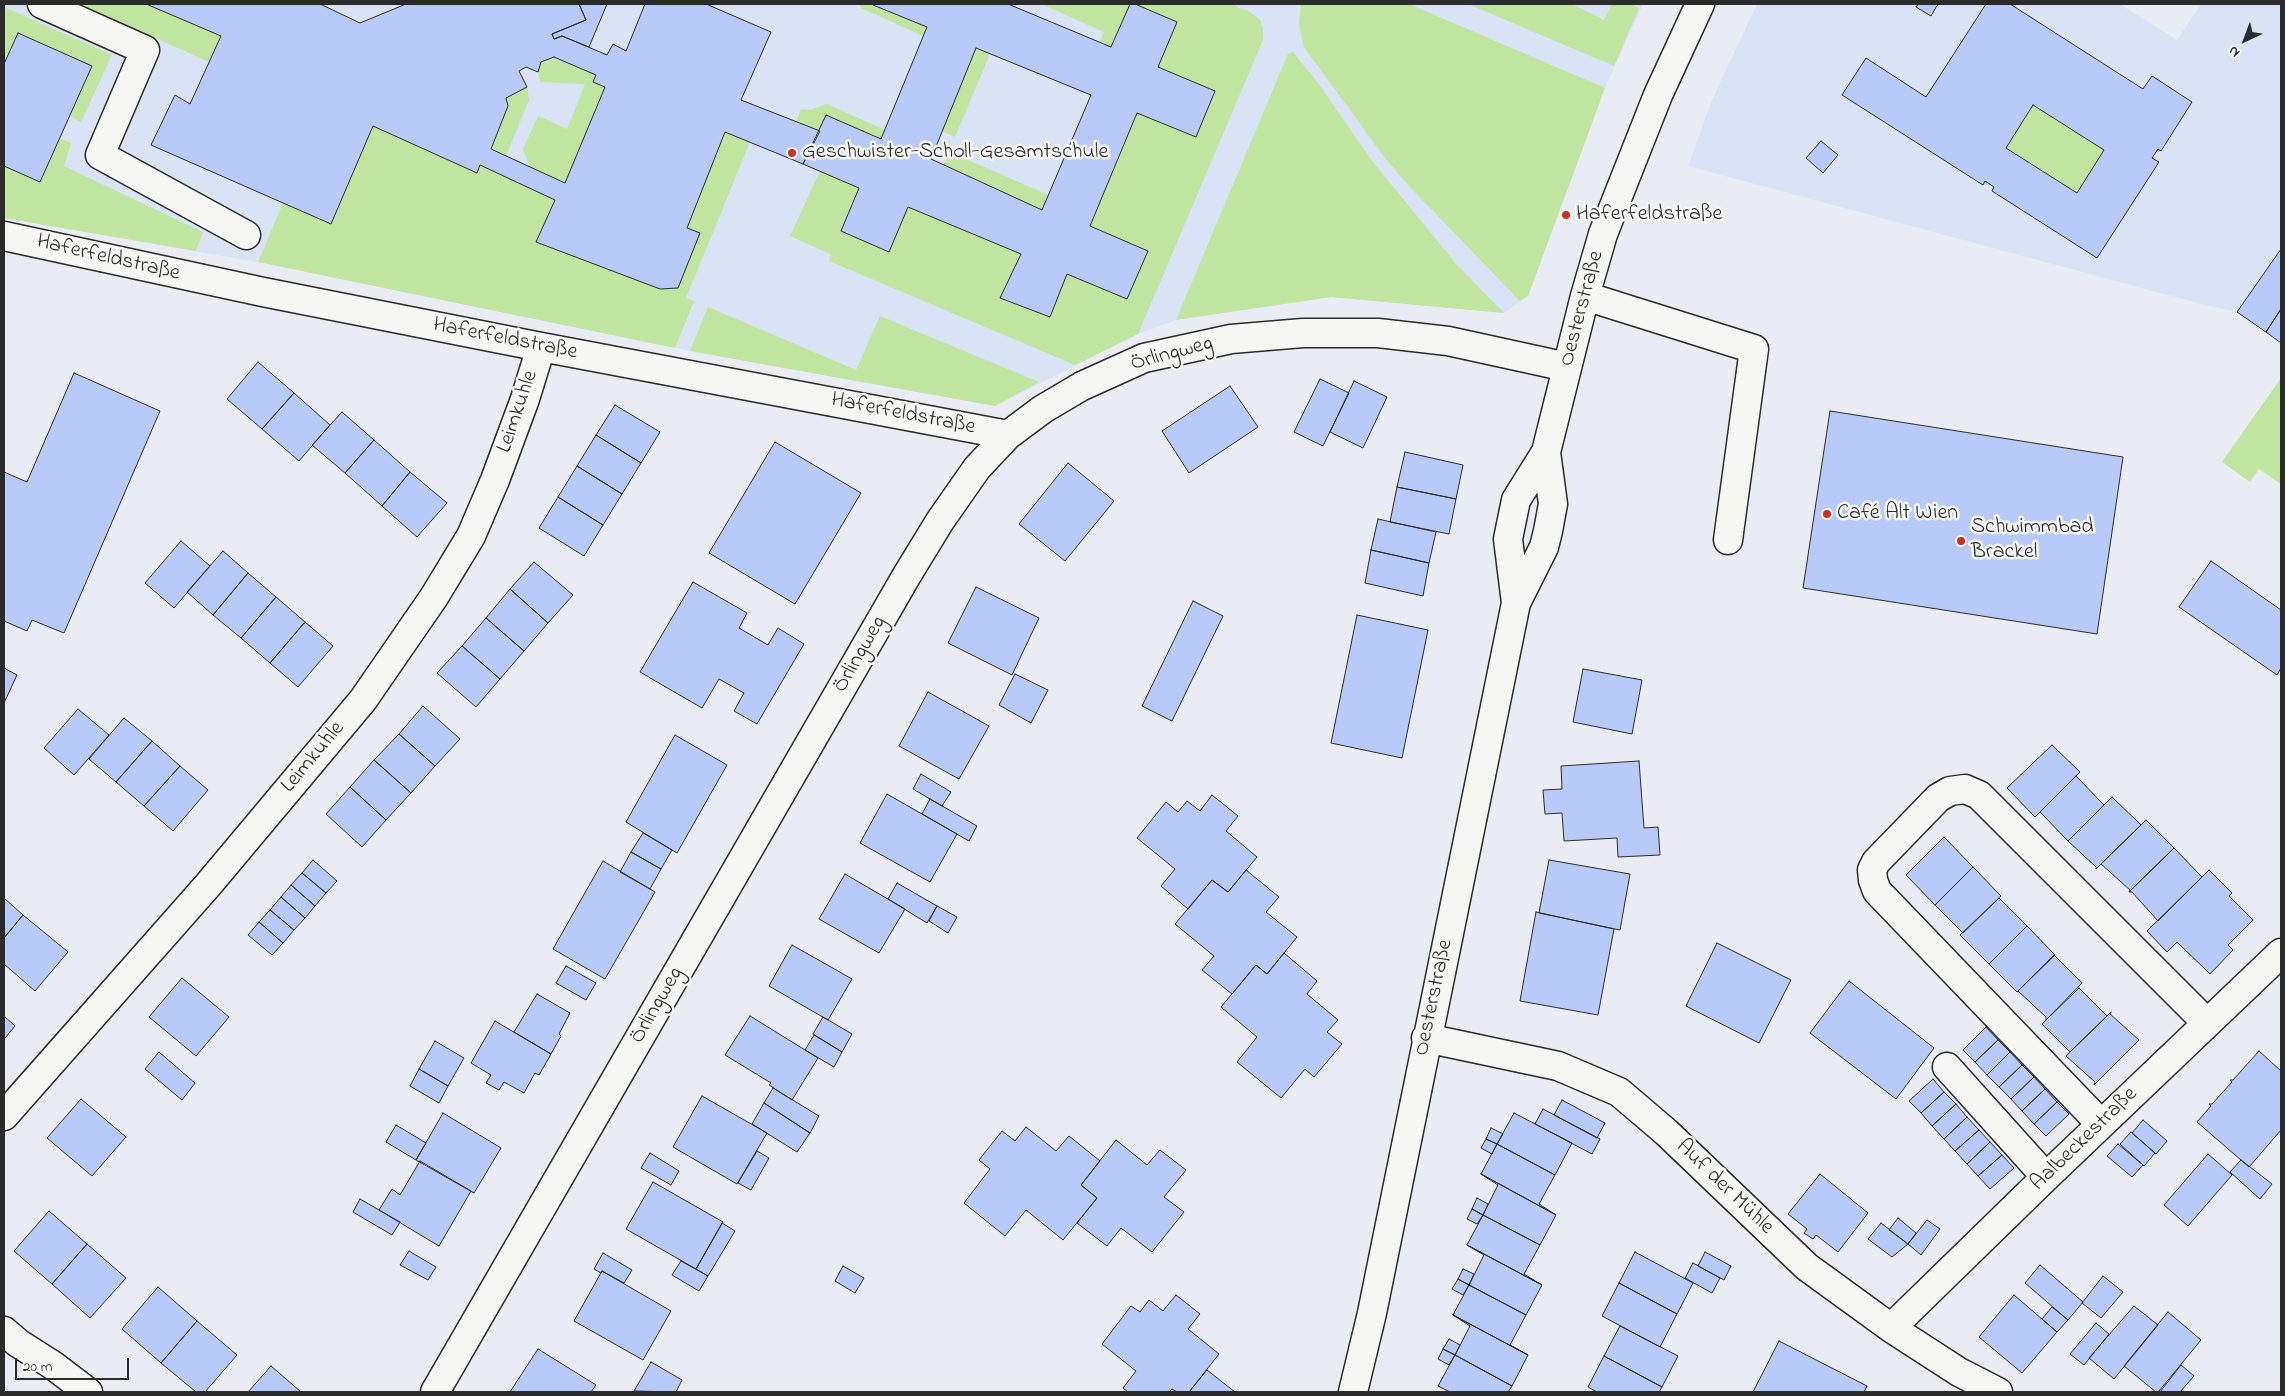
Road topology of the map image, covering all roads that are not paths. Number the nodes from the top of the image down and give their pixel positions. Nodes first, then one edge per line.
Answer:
1 (42, 4) edge
2 (1700, 4) edge
3 (246, 235) dead end
4 (4, 236) edge
5 (1585, 296) junction
6 (540, 347) junction
7 (1567, 367) junction
8 (1008, 435) junction
9 (1546, 452) junction
10 (1728, 540) dead end
11 (1516, 603) junction
12 (2281, 954) edge
13 (2207, 1023) junction
14 (1426, 1038) junction
15 (1947, 1067) dead end
16 (4, 1116) edge
17 (2101, 1124) junction
18 (2046, 1177) junction
19 (1892, 1328) junction
20 (8, 1345) edge
21 (88, 1392) edge
22 (435, 1392) edge
23 (1353, 1392) edge
24 (1998, 1392) edge

1 - 3 street
2 - 5 street, Oesterstraße
4 - 6 street, Haferfeldstraße
5 - 7 street, Oesterstraße
5 - 10 street
6 - 8 street, Haferfeldstraße
6 - 16 street, Leimkuhle
7 - 8 street, Örlingweg
7 - 9 street, Oesterstraße
8 - 22 street, Örlingweg
9 - 11 street, Oesterstraße
9 - 11 street, Oesterstraße
11 - 14 street, Oesterstraße
12 - 13 street, Aalbeckestraße
13 - 17 street, Aalbeckestraße
13 - 17 street
14 - 19 street, Auf der Mühle
14 - 23 street, Oesterstraße
15 - 18 street
17 - 18 street, Aalbeckestraße
18 - 19 street, Aalbeckestraße
19 - 24 street, Auf der Mühle
20 - 21 street

